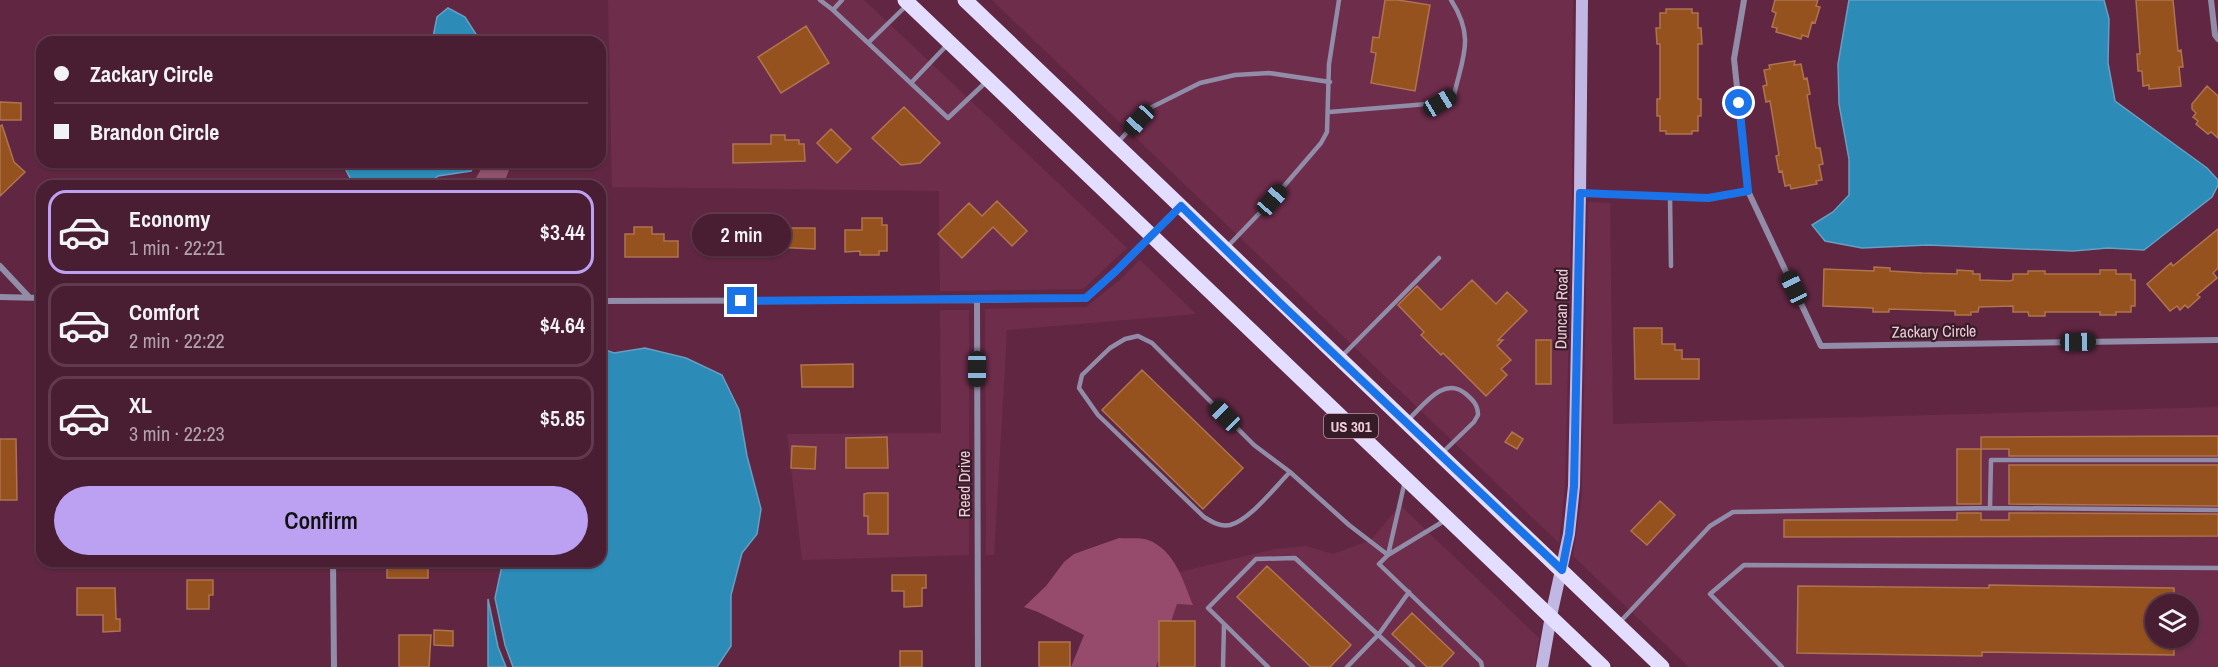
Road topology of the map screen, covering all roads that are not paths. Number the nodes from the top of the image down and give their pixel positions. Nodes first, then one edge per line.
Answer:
1 (819, 0) edge
2 (842, 0) edge
3 (965, 0) edge
4 (1340, 0) edge
5 (1451, 0) edge
6 (1582, 0) edge
7 (1744, 0) edge
8 (2211, 0) edge
9 (907, 2) edge
10 (833, 10) junction
11 (2218, 39) edge
12 (950, 42) junction
13 (868, 43) junction
14 (988, 80) junction
15 (1330, 82) junction
16 (911, 83) junction
17 (1329, 112) junction
18 (1116, 144) junction
19 (1748, 191) junction
20 (1580, 193) junction
21 (1670, 196) junction
22 (1181, 206) junction
23 (1151, 237) junction
24 (1225, 249) junction
25 (1439, 258) dead end
26 (0, 266) edge
27 (1671, 266) dead end
28 (0, 297) edge
29 (29, 297) junction
30 (36, 298) edge
31 (977, 300) junction
32 (606, 301) edge
33 (2218, 340) edge
34 (1340, 359) junction
35 (1406, 422) junction
36 (1441, 455) junction
37 (2218, 460) edge
38 (1290, 472) junction
39 (1405, 478) junction
40 (1990, 508) junction
41 (2218, 510) edge
42 (1448, 519) junction
43 (1388, 555) junction
44 (333, 567) edge
45 (2218, 568) edge
46 (1562, 570) junction
47 (1409, 592) junction
48 (1551, 616) junction
49 (1224, 624) junction
50 (1618, 624) junction
51 (1379, 634) junction
52 (334, 667) edge
53 (978, 667) edge
54 (1223, 667) edge
55 (1268, 667) edge
56 (1347, 667) edge
57 (1413, 667) edge
58 (1482, 667) edge
59 (1542, 667) edge
60 (1603, 667) edge
61 (1662, 667) edge
62 (1782, 667) edge

1 - 10 lane
2 - 10 lane
3 - 18 main road, US 301
4 - 15 lane
5 - 17 lane
6 - 20 street, Duncan Road
7 - 19 street, Zackary Circle
8 - 11 street
9 - 12 main road, US 301
9 - 13 lane
10 - 13 lane
12 - 14 main road, US 301
12 - 16 lane
13 - 16 lane
14 - 16 lane
14 - 23 main road, US 301
15 - 17 lane
15 - 18 lane
17 - 24 lane
18 - 22 main road, US 301
19 - 21 street
19 - 33 street, Zackary Circle
20 - 21 street
20 - 46 street, Duncan Road
21 - 27 lane
22 - 23 street
22 - 24 main road, US 301
23 - 31 street
23 - 39 main road, US 301
24 - 34 main road, US 301
25 - 34 lane
26 - 29 street
28 - 29 street
29 - 30 street
31 - 32 street
31 - 53 street, Reed Drive
34 - 35 main road, US 301
35 - 36 main road, US 301
35 - 36 lane
36 - 46 main road, US 301
37 - 40 lane
38 - 38 lane
38 - 43 lane
39 - 42 main road, US 301
39 - 43 lane
40 - 41 lane
40 - 50 lane
42 - 43 lane
42 - 48 main road, US 301
43 - 47 lane
44 - 52 street
45 - 62 lane
46 - 48 street, Duncan Road
46 - 50 main road, US 301
47 - 51 lane
47 - 58 lane
48 - 59 street, Duncan Road
48 - 60 main road, US 301
49 - 51 lane
49 - 54 lane
49 - 55 lane
50 - 61 main road, US 301
51 - 56 lane
51 - 57 lane

